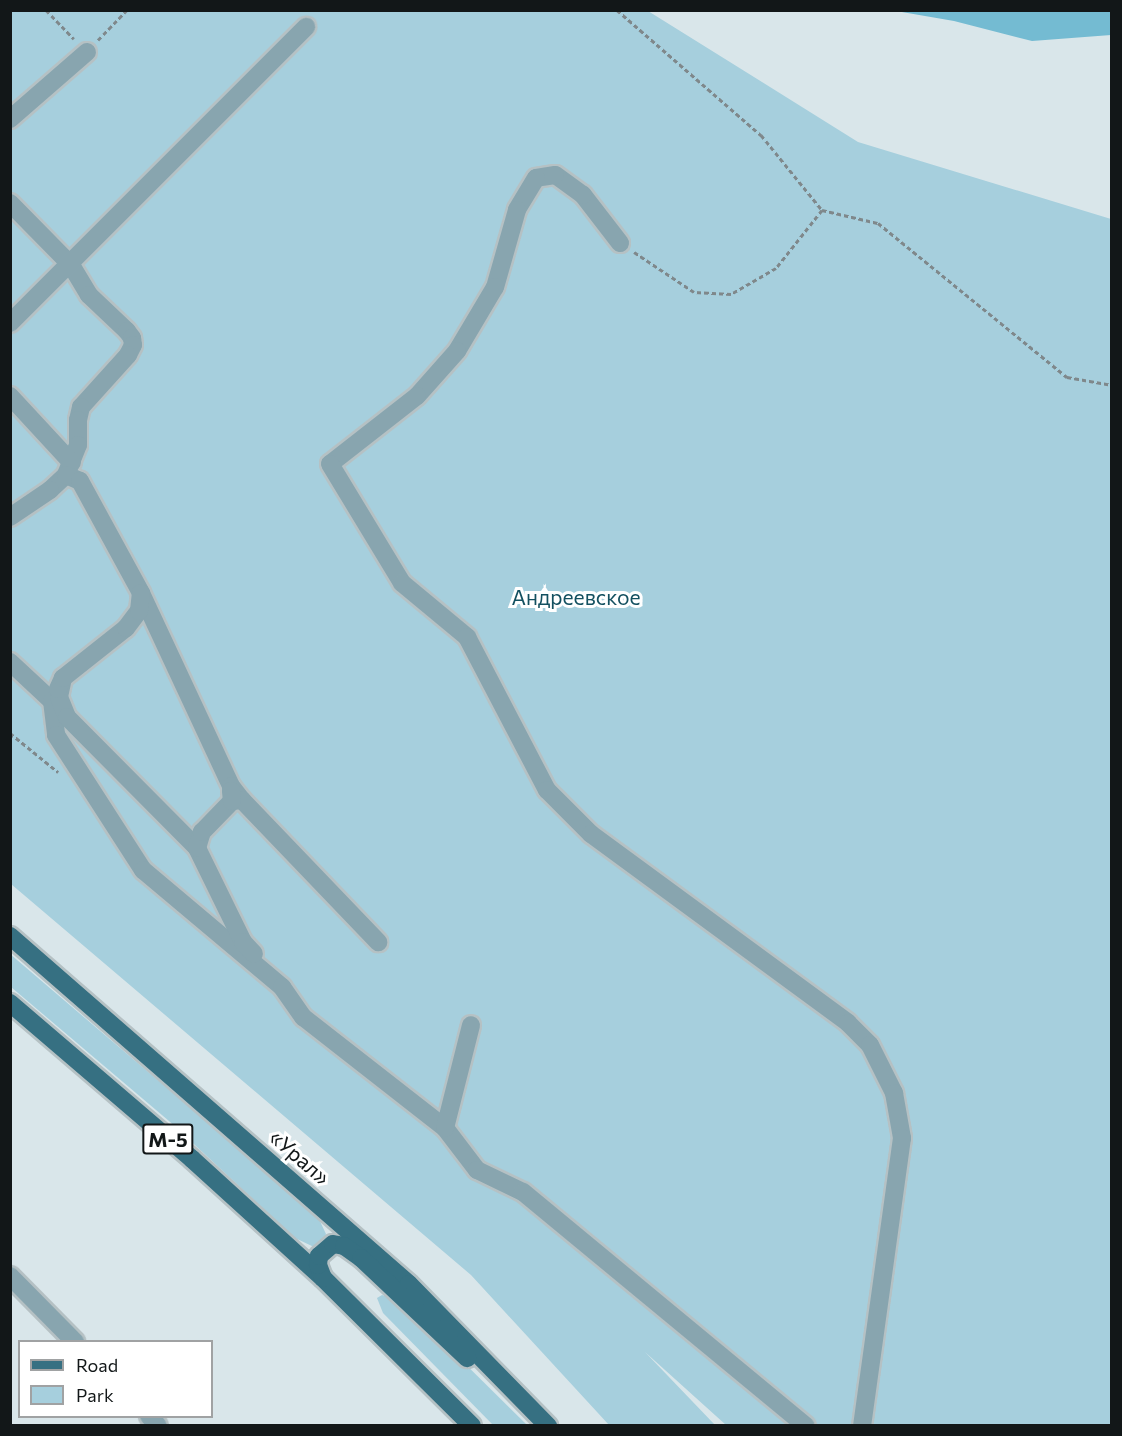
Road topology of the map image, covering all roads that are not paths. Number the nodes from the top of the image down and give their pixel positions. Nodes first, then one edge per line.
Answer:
1 (306, 27) dead end
2 (87, 52) road end
3 (10, 119) edge
4 (10, 203) edge
5 (620, 243) road end
6 (71, 266) junction
7 (10, 323) edge
8 (10, 396) edge
9 (69, 469) junction
10 (10, 517) edge
11 (141, 593) junction
12 (10, 662) edge
13 (63, 678) junction
14 (52, 701) junction
15 (235, 796) junction
16 (197, 848) junction
17 (10, 936) edge
18 (378, 942) dead end
19 (282, 987) junction
20 (10, 1003) edge
21 (471, 1025) dead end
22 (445, 1128) junction
23 (10, 1276) edge
24 (323, 1278) junction
25 (74, 1340) edge
26 (491, 1366) junction
27 (472, 1425) edge
28 (548, 1425) edge
29 (806, 1425) edge
30 (862, 1425) edge

1 - 6 street
2 - 3 street
4 - 6 street
5 - 30 street
6 - 7 street
6 - 9 street
8 - 9 street
9 - 10 street
9 - 11 street
11 - 13 street
11 - 15 street
12 - 14 street
13 - 14 street
13 - 16 street
14 - 19 street
15 - 16 street
15 - 18 street
16 - 19 street
17 - 26 main road, «Урал» / М-5
19 - 22 street
20 - 24 main road, М-5
21 - 22 street
22 - 29 street
23 - 25 street
24 - 26 main road
24 - 27 main road, М-5
26 - 28 main road, «Урал» / М-5

